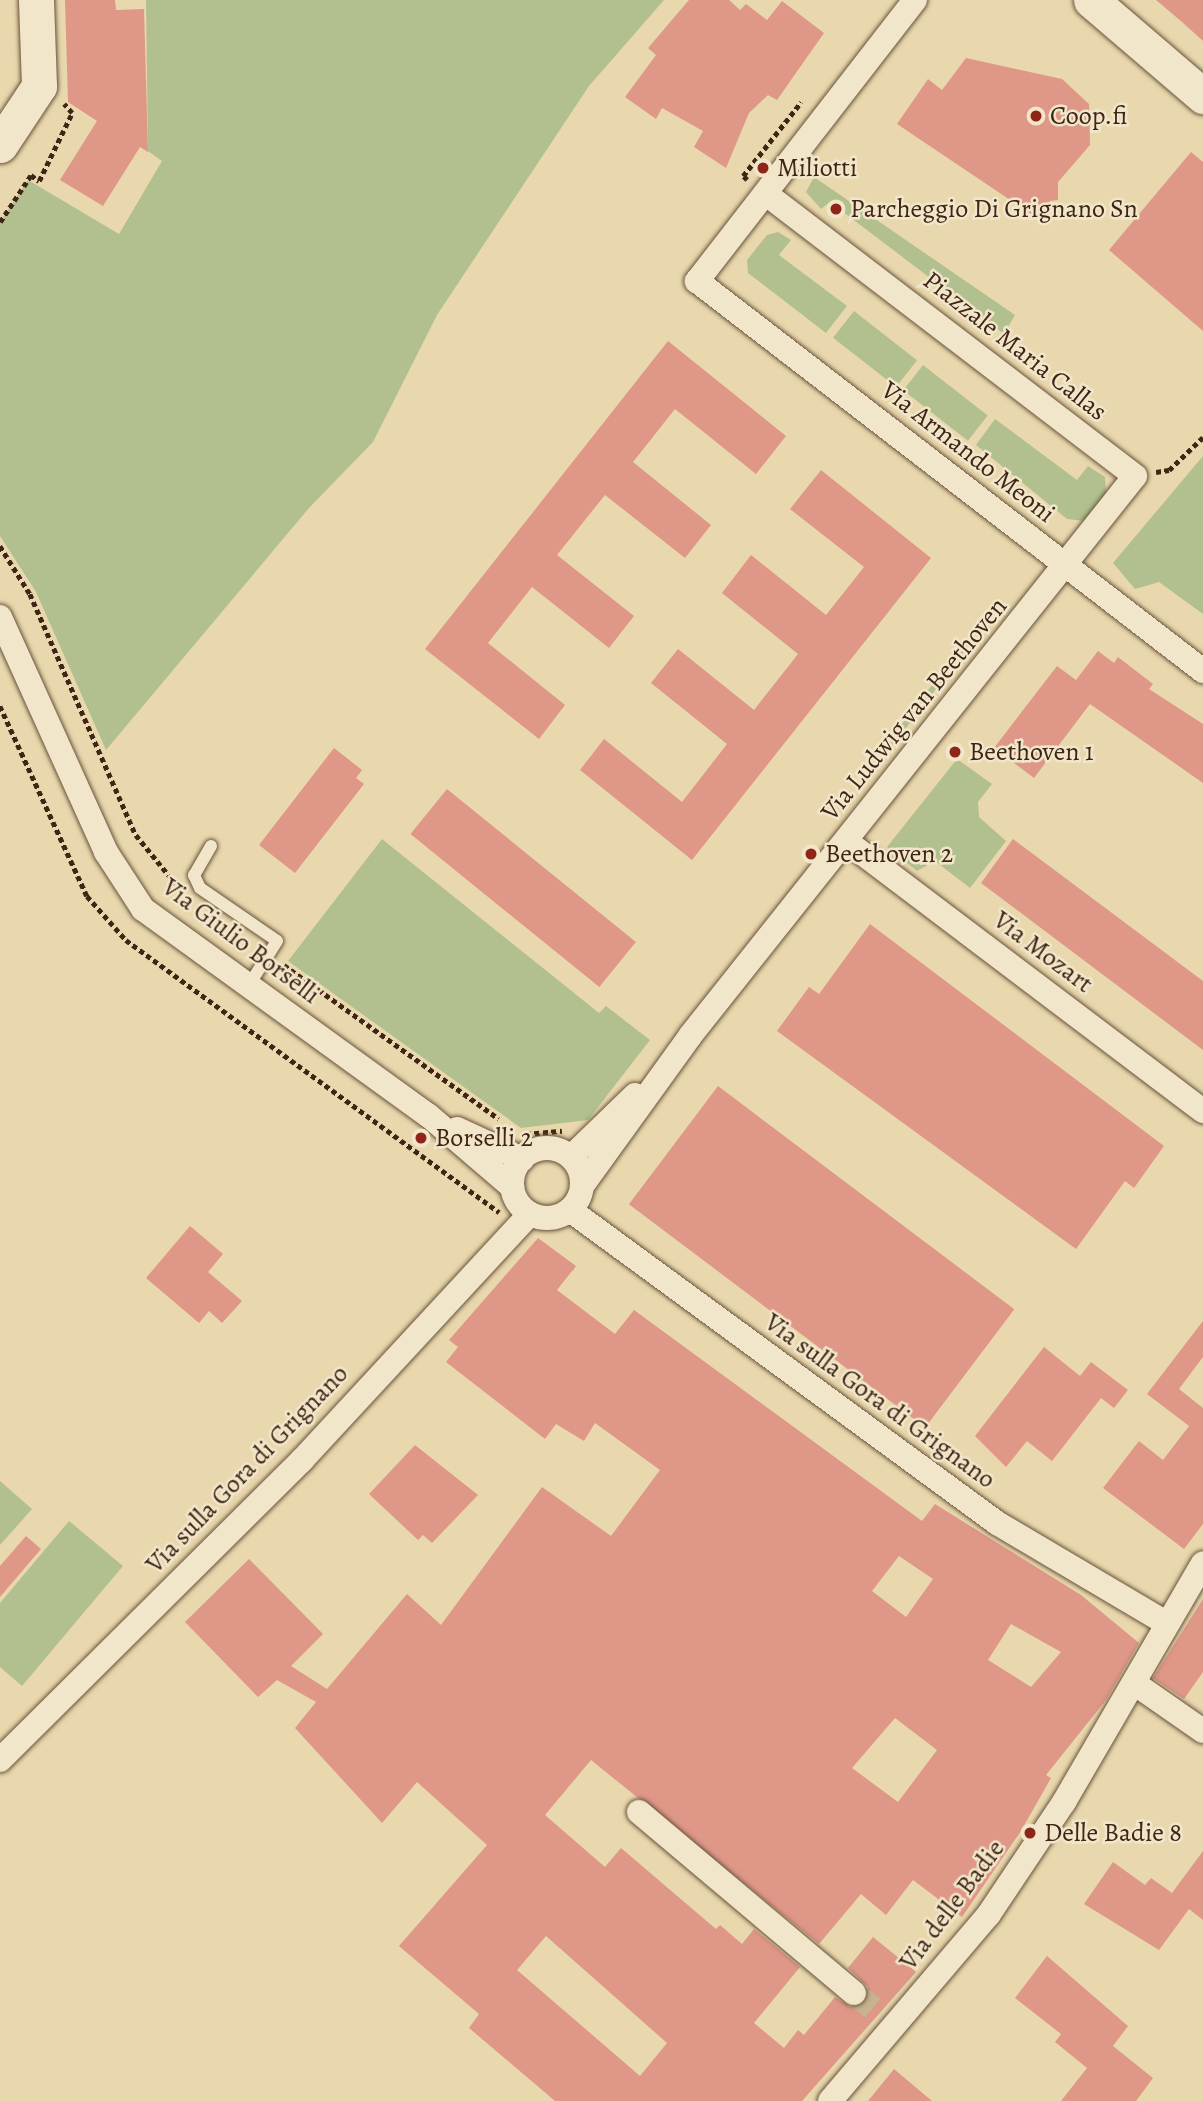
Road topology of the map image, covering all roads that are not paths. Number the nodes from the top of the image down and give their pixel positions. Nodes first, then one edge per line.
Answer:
1 (36, 0) edge
2 (915, 0) edge
3 (1108, 5) edge
4 (1203, 96) edge
5 (0, 145) edge
6 (767, 195) junction
7 (1067, 567) junction
8 (0, 617) edge
9 (1203, 671) edge
10 (846, 841) junction
11 (211, 846) dead end
12 (249, 985) junction
13 (677, 1053) junction
14 (1203, 1111) edge
15 (428, 1115) junction
16 (573, 1145) junction
17 (522, 1147) junction
18 (582, 1186) junction
19 (512, 1187) junction
20 (570, 1210) junction
21 (530, 1214) junction
22 (1203, 1563) edge
23 (1166, 1623) junction
24 (1134, 1682) junction
25 (1203, 1731) edge
26 (0, 1760) edge
27 (639, 1812) dead end
28 (854, 1993) tunnel mouth
29 (830, 2101) edge

1 - 5 street
2 - 6 street
3 - 4 street
6 - 7 street, Piazzale Maria Callas
6 - 7 street, Via Armando Meoni
7 - 9 street, Via Armando Meoni
7 - 10 street, Via Ludwig van Beethoven
8 - 12 street, Via Giulio Borselli
10 - 13 street, Via Ludwig van Beethoven
10 - 14 street, Via Mozart
11 - 12 lane
12 - 15 street, Via Giulio Borselli
13 - 16 street, Via Ludwig van Beethoven
13 - 18 street, Via Ludwig van Beethoven
15 - 17 street, Via Giulio Borselli
15 - 19 street, Via Giulio Borselli
16 - 17 street
16 - 18 street
17 - 19 street
18 - 20 street
19 - 21 street
20 - 21 street
20 - 23 street, Via sulla Gora di Grignano
21 - 26 street, Via sulla Gora di Grignano
22 - 23 street, Via delle Badie
23 - 24 street, Via delle Badie
24 - 25 street
24 - 29 street, Via delle Badie
27 - 28 street

